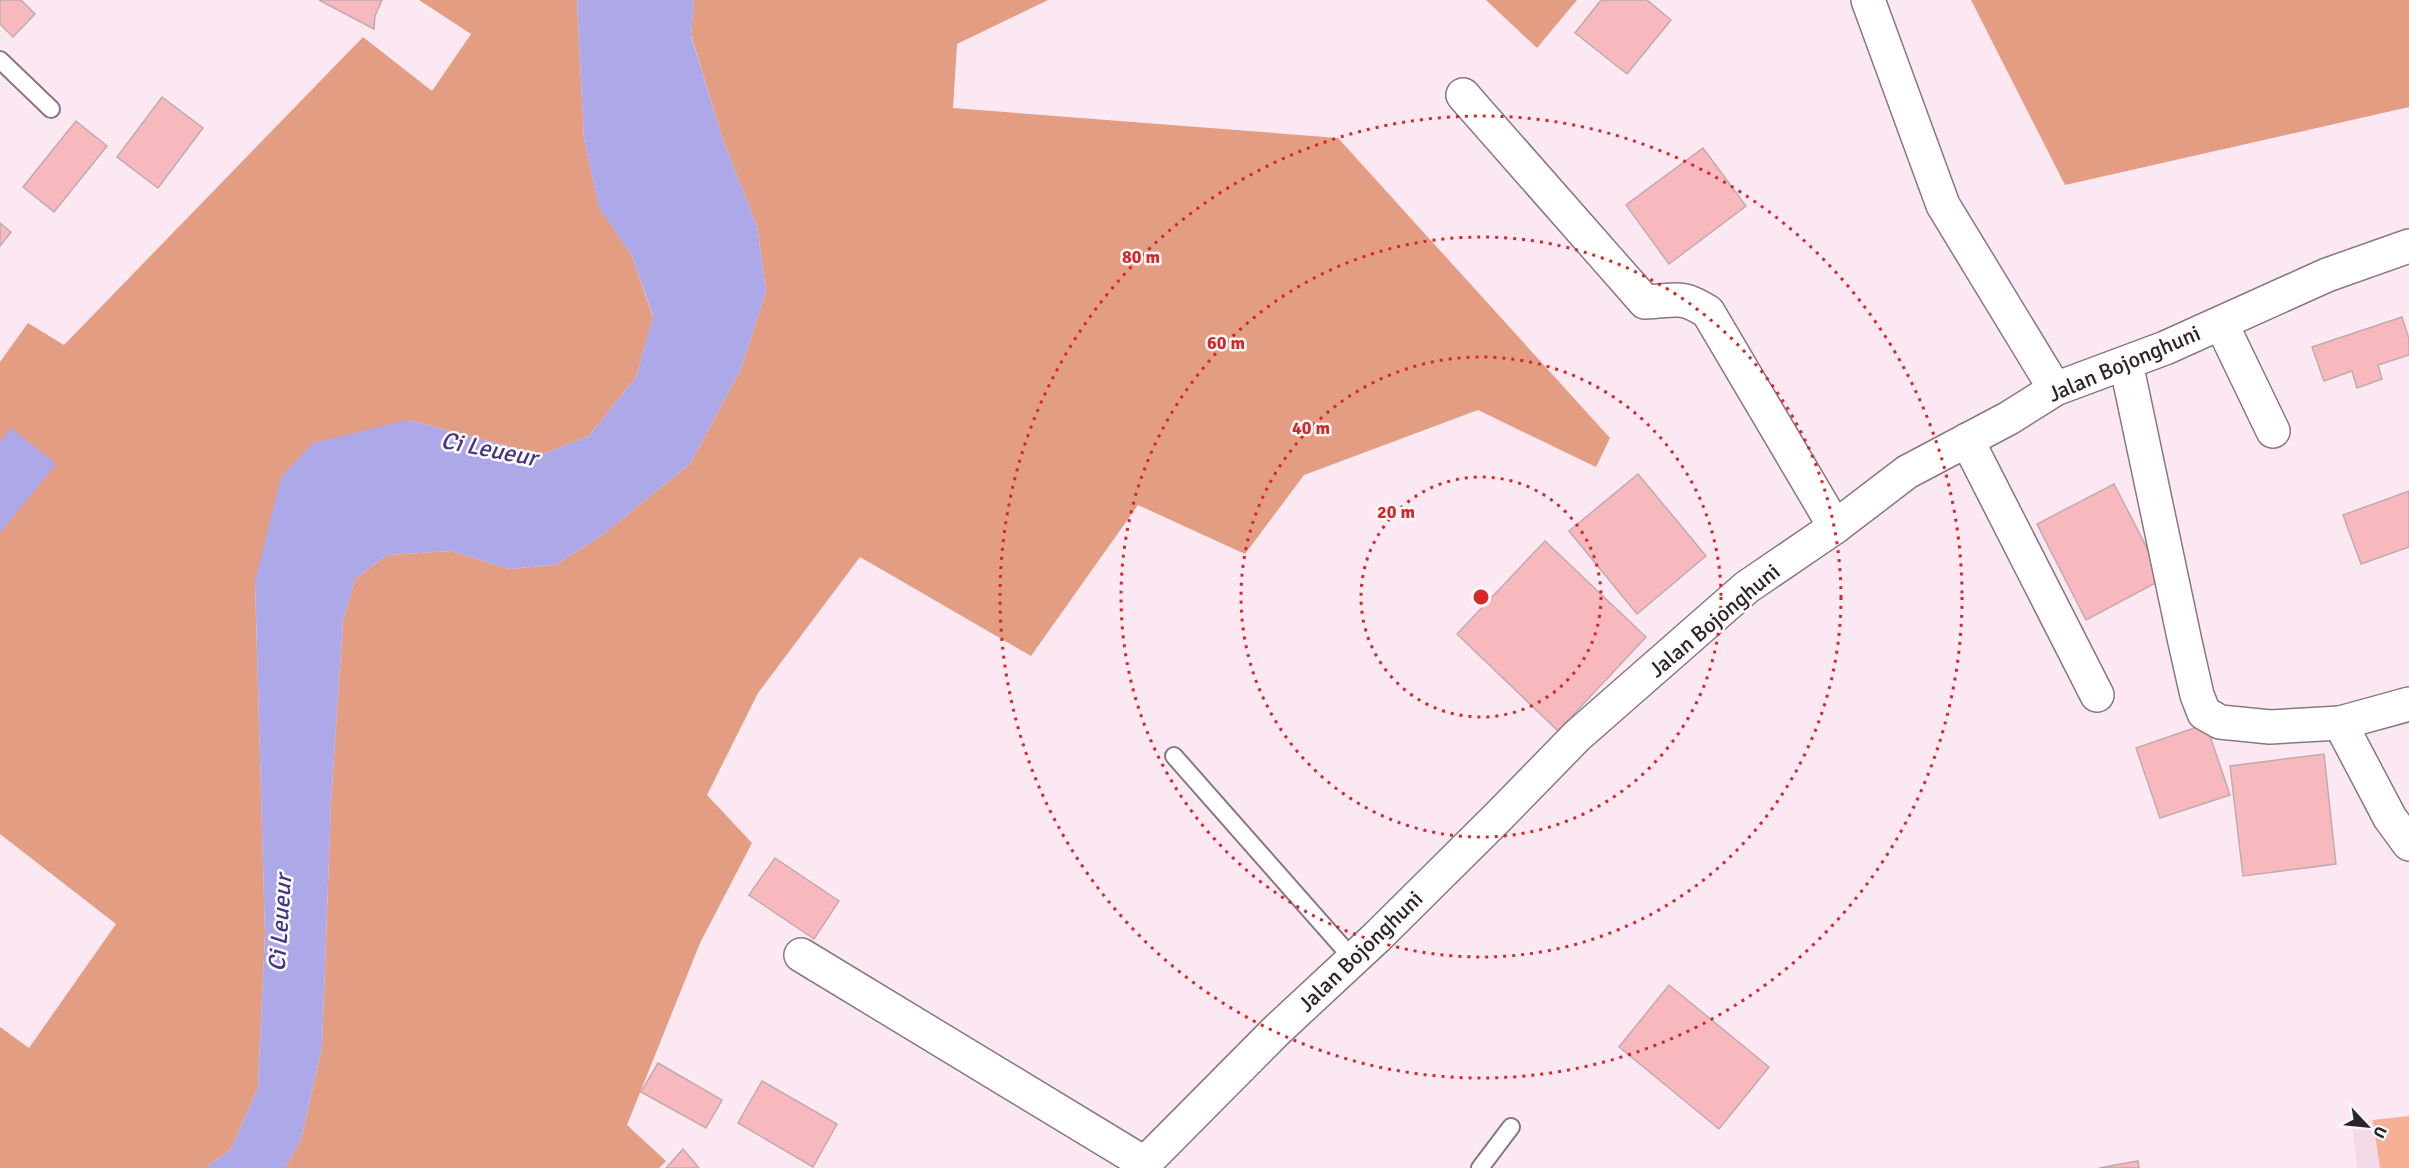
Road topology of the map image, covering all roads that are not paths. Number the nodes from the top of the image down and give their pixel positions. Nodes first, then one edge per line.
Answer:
1 (1868, 0) edge
2 (0, 60) edge
3 (1463, 95) dead end
4 (51, 109) dead end
5 (2409, 246) edge
6 (2221, 322) junction
7 (2126, 363) junction
8 (2055, 389) junction
9 (2273, 431) dead end
10 (1967, 440) junction
11 (1835, 527) junction
12 (2097, 695) dead end
13 (2409, 704) edge
14 (2340, 723) junction
15 (1174, 756) dead end
16 (2409, 844) edge
17 (801, 955) dead end
18 (1353, 959) junction
19 (1511, 1127) dead end
20 (1145, 1166) edge
21 (1480, 1168) edge

1 - 8 street
2 - 4 lane
3 - 11 street
5 - 6 street, Jalan Bojonghuni
6 - 7 street, Jalan Bojonghuni
6 - 9 street
7 - 8 street, Jalan Bojonghuni
7 - 14 street
8 - 10 street, Jalan Bojonghuni
10 - 11 street, Jalan Bojonghuni
10 - 12 street
11 - 18 street, Jalan Bojonghuni
13 - 14 street
14 - 16 street
15 - 18 lane
17 - 20 street
18 - 20 street, Jalan Bojonghuni
19 - 21 lane

